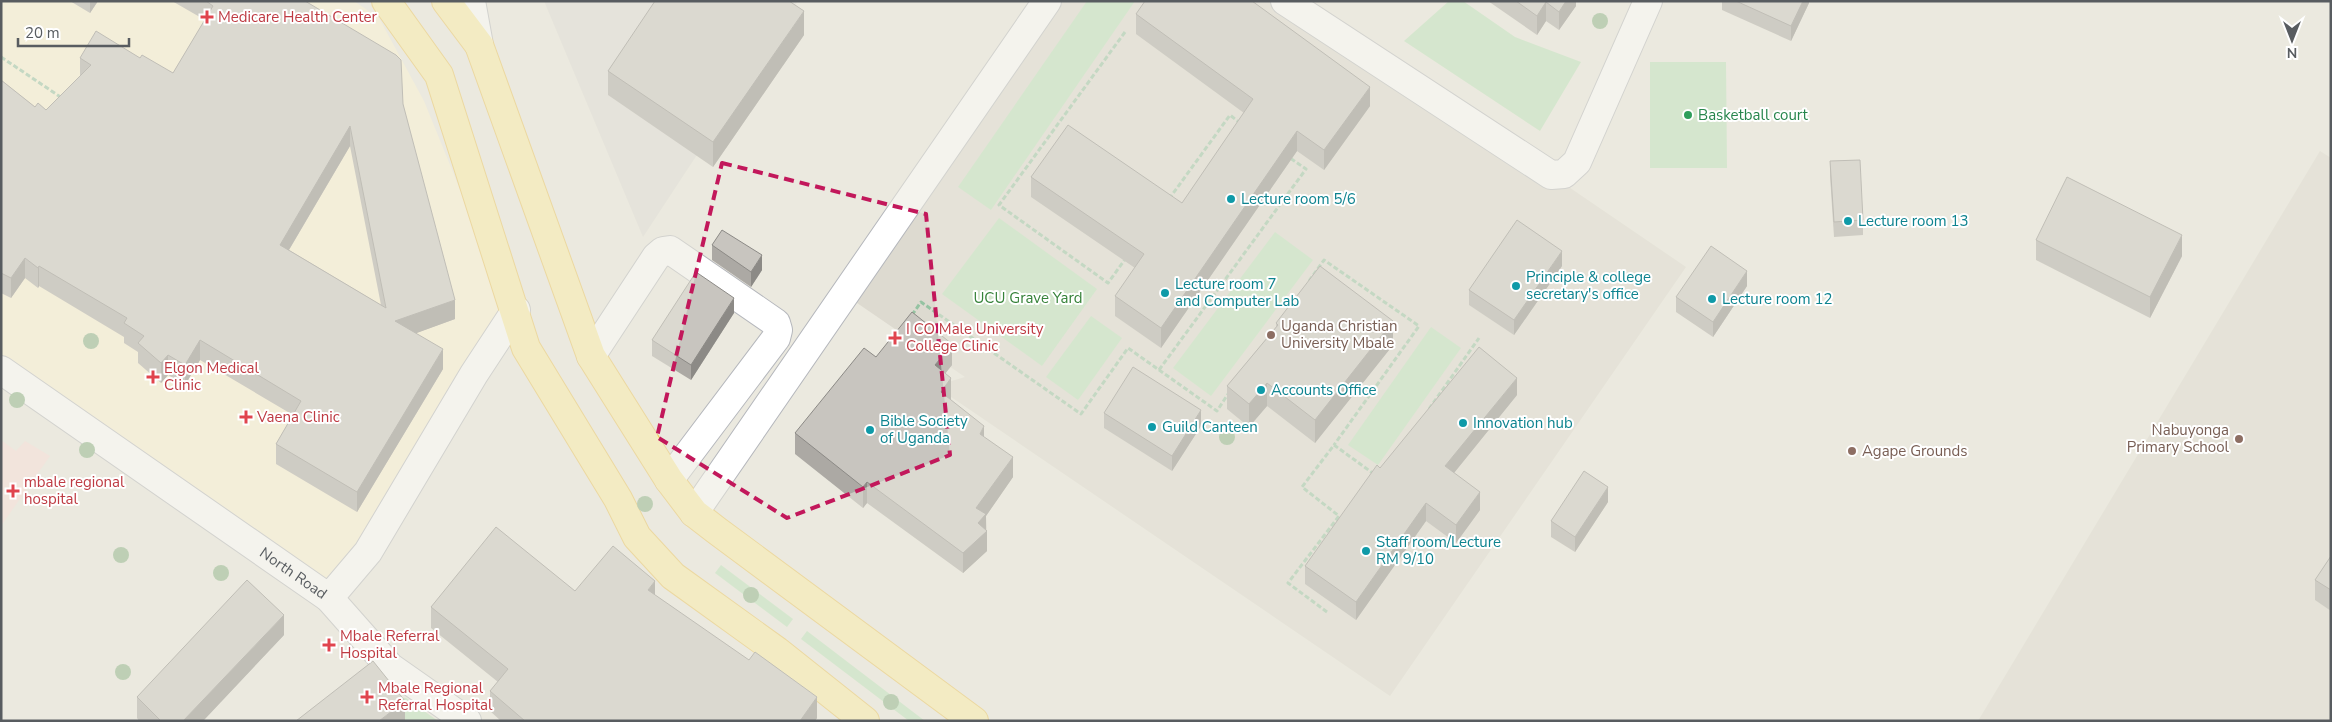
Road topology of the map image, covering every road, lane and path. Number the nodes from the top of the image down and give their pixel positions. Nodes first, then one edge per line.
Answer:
1 (386, 1) edge
2 (446, 1) edge
3 (471, 1) edge
4 (1047, 1) edge
5 (1285, 1) edge
6 (1648, 1) edge
7 (1125, 32) dead end
8 (479, 45) junction
9 (1, 57) edge
10 (68, 102) edge
11 (1245, 126) edge
12 (1283, 153) edge
13 (1166, 203) edge
14 (1131, 251) edge
15 (1307, 284) edge
16 (516, 310) junction
17 (911, 316) edge
18 (1479, 338) dead end
19 (591, 356) junction
20 (1, 370) edge
21 (1159, 370) junction
22 (1234, 387) edge
23 (1424, 416) edge
24 (1334, 445) junction
25 (1380, 478) edge
26 (669, 480) junction
27 (694, 513) junction
28 (329, 598) junction
29 (1327, 612) dead end
30 (863, 720) edge
31 (467, 721) edge
32 (974, 721) edge

1 - 16 main road
2 - 8 main road
3 - 8 street
4 - 27 street
5 - 6 street
7 - 14 path
8 - 19 main road
9 - 10 path
11 - 13 path
12 - 21 path
15 - 24 path
16 - 28 street, North Road
16 - 30 main road
17 - 21 path
18 - 23 path
19 - 26 main road
19 - 26 street
20 - 28 street, North Road
21 - 22 path
24 - 25 path
24 - 29 path
26 - 27 main road
27 - 32 main road
28 - 31 street

